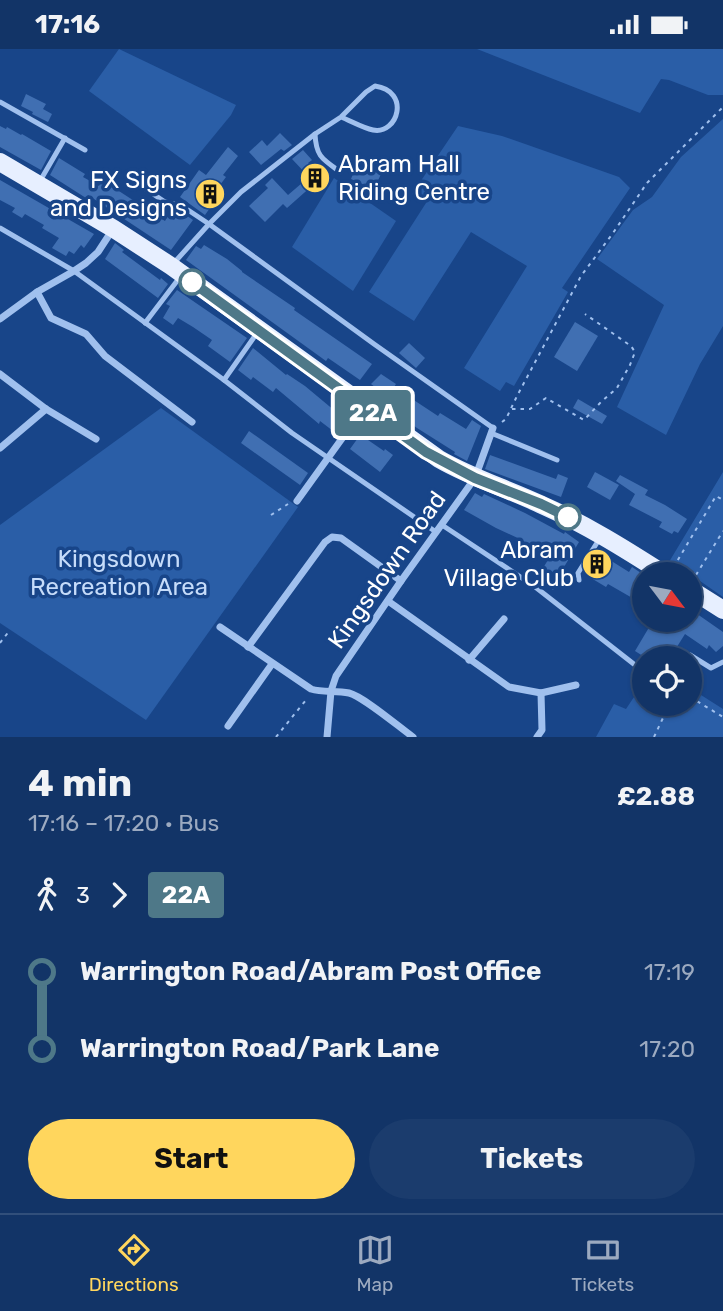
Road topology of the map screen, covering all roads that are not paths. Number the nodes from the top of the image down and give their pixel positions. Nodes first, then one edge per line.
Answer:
1 (0, 102) edge
2 (341, 117) junction
3 (315, 134) junction
4 (65, 138) junction
5 (85, 149) dead end
6 (0, 162) edge
7 (340, 171) dead end
8 (128, 177) dead end
9 (38, 184) junction
10 (209, 224) junction
11 (0, 228) edge
12 (114, 229) junction
13 (176, 270) junction
14 (74, 271) junction
15 (37, 292) junction
16 (0, 319) edge
17 (145, 323) junction
18 (259, 331) junction
19 (0, 374) edge
20 (223, 380) junction
21 (365, 407) junction
22 (46, 409) junction
23 (192, 422) dead end
24 (492, 430) junction
25 (96, 439) dead end
26 (0, 448) edge
27 (329, 458) junction
28 (557, 460) dead end
29 (475, 478) junction
30 (297, 501) road end
31 (442, 525) junction
32 (436, 532) junction
33 (602, 535) junction
34 (645, 562) edge
35 (579, 580) dead end
36 (401, 581) junction
37 (702, 597) edge
38 (388, 601) junction
39 (723, 610) edge
40 (503, 619) dead end
41 (219, 627) dead end
42 (248, 647) junction
43 (469, 660) junction
44 (702, 662) edge
45 (723, 662) edge
46 (632, 663) edge
47 (272, 664) junction
48 (576, 685) dead end
49 (331, 691) junction
50 (541, 693) junction
51 (228, 726) dead end
52 (327, 737) edge
53 (413, 737) edge
54 (537, 737) edge

1 - 4 lane
2 - 2 lane
2 - 3 lane
3 - 7 lane
3 - 10 lane
4 - 5 lane
4 - 9 lane
6 - 9 main road
8 - 10 lane
9 - 12 main road
10 - 13 lane
10 - 24 lane
11 - 14 lane
12 - 13 main road
12 - 14 street
13 - 17 lane
13 - 18 main road
14 - 15 street
14 - 17 lane
15 - 16 street
15 - 23 street
17 - 20 lane
18 - 20 lane
18 - 21 main road
19 - 22 street
20 - 27 lane
21 - 27 street
21 - 29 main road
22 - 25 street
22 - 26 street
24 - 28 lane
24 - 29 street, Kingsdown Road
27 - 30 street
27 - 32 lane
29 - 31 street, Kingsdown Road
29 - 33 main road
31 - 32 street, Kingsdown Road
31 - 46 lane
32 - 36 street, Kingsdown Road
33 - 34 main road
33 - 35 lane
36 - 38 street, Kingsdown Road
36 - 42 street
37 - 39 main road
38 - 43 street
38 - 49 street, Kingsdown Road
40 - 43 street
41 - 42 street
42 - 47 street
43 - 50 street
44 - 45 lane
47 - 49 street
47 - 51 street
48 - 50 street
49 - 52 street, Kingsdown Road
49 - 53 street
50 - 54 street

